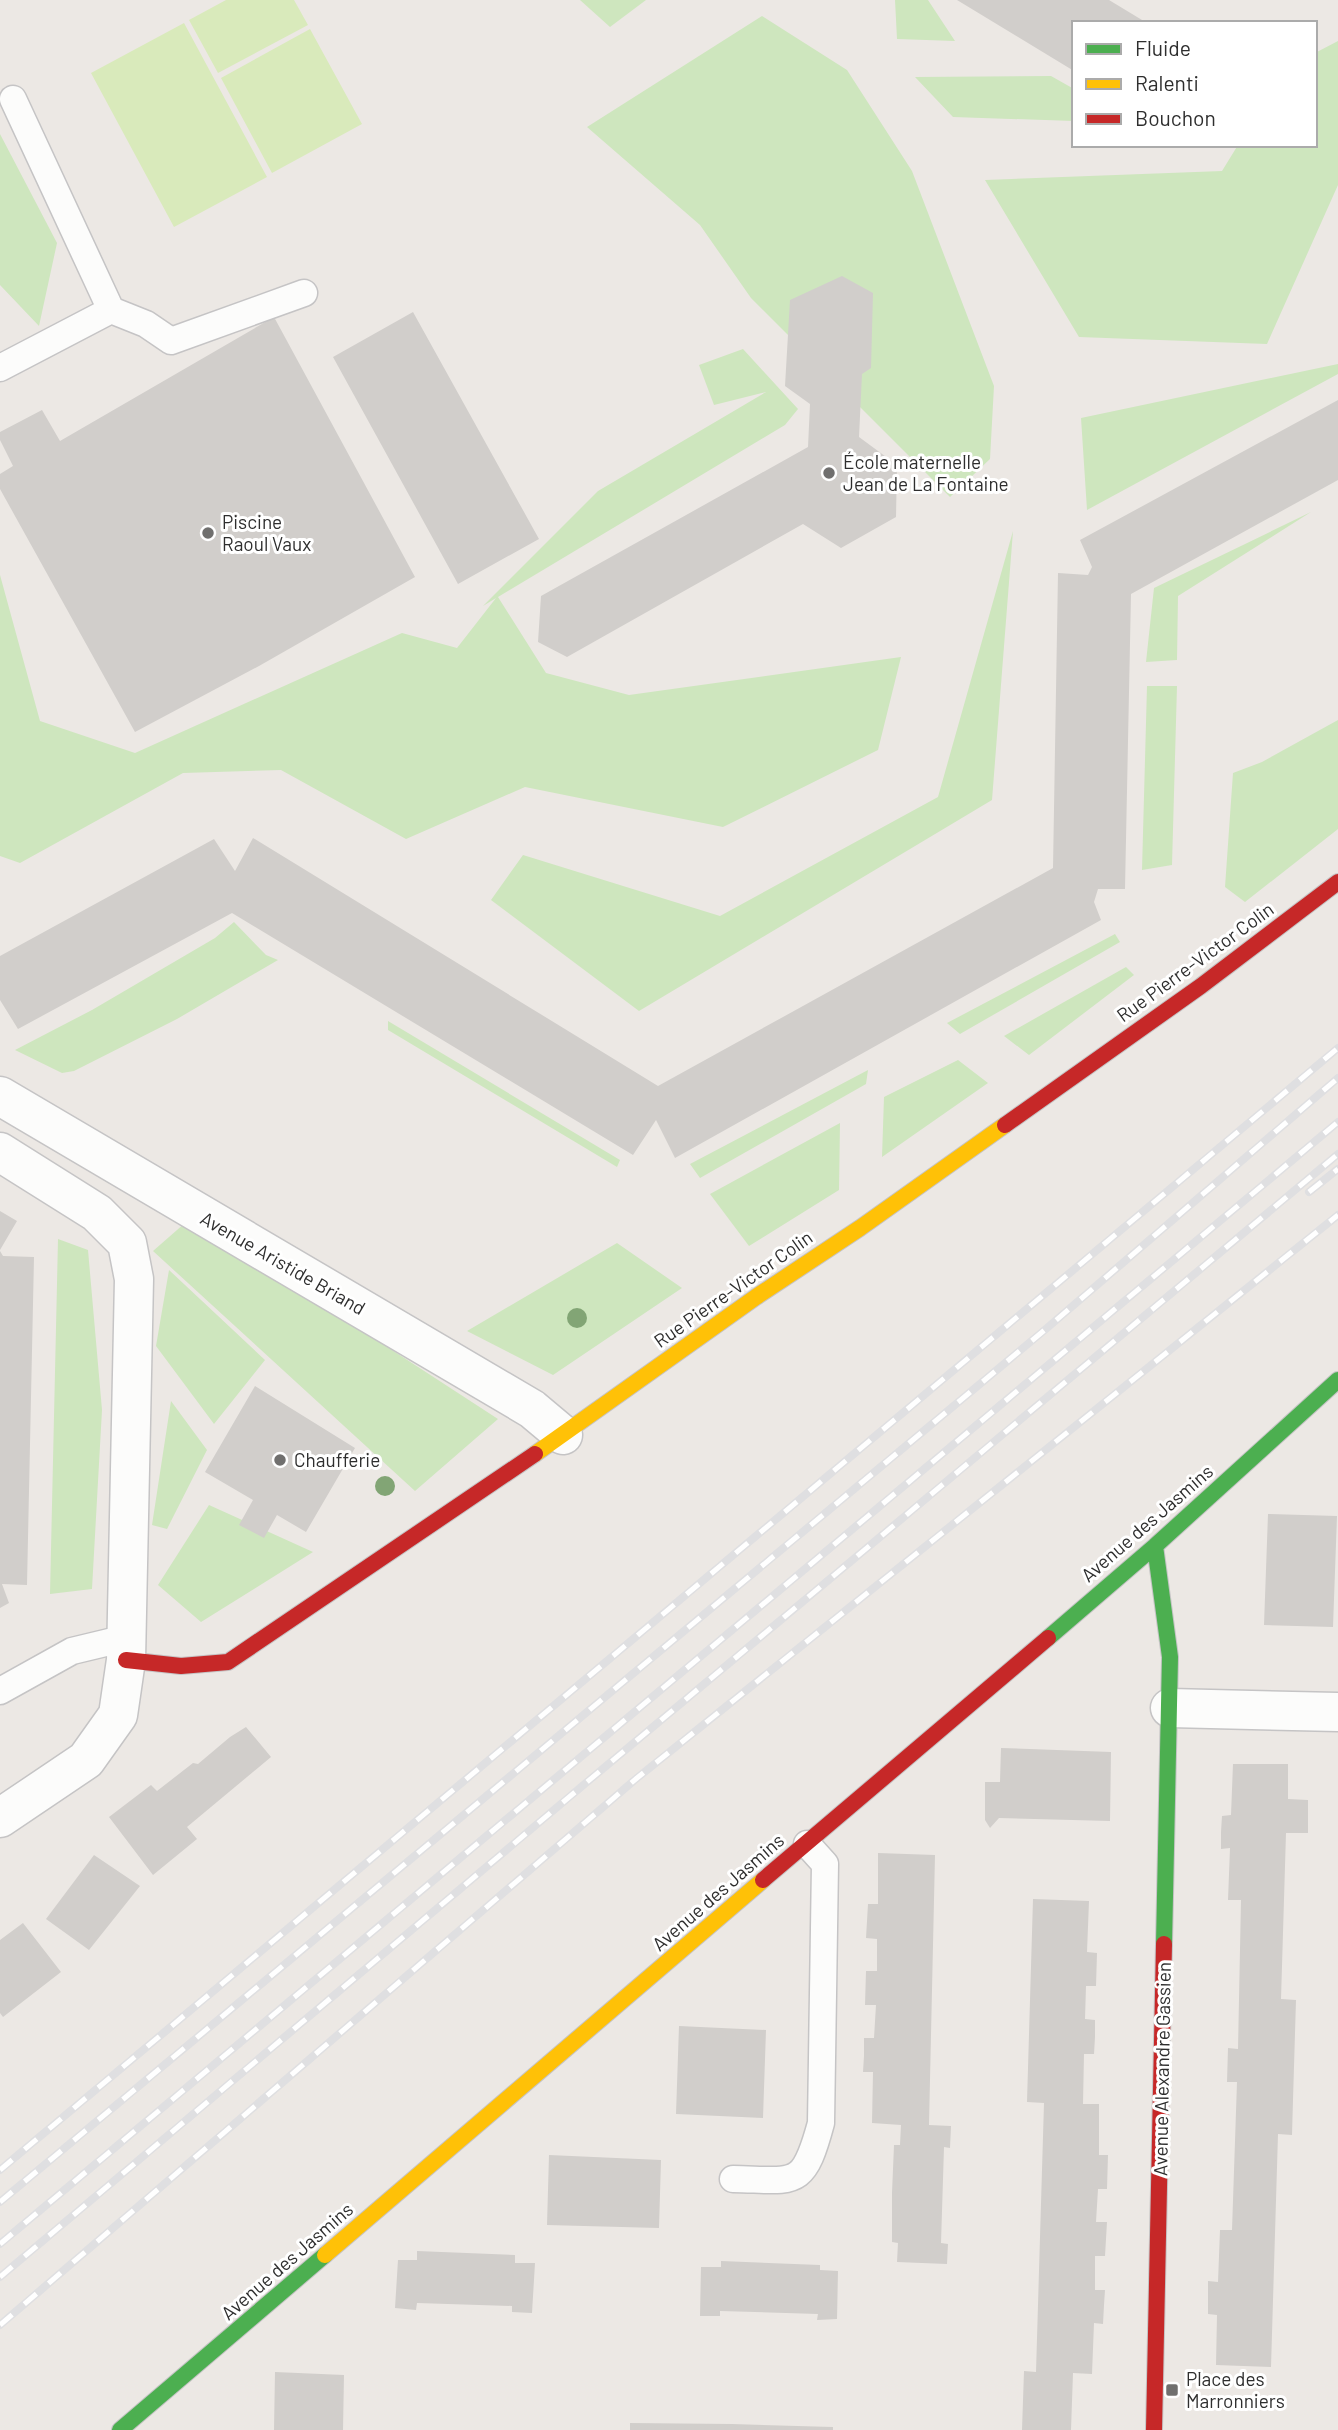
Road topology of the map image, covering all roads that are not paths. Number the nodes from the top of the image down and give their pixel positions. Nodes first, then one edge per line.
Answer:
1 (13, 99) dead end
2 (304, 293) dead end
3 (111, 310) junction
4 (0, 368) edge
5 (1338, 882) edge
6 (0, 1096) edge
7 (0, 1152) edge
8 (161, 1191) junction
9 (127, 1243) junction
10 (1338, 1380) edge
11 (563, 1435) junction
12 (1155, 1546) junction
13 (126, 1649) junction
14 (0, 1691) edge
15 (1170, 1709) junction
16 (1338, 1712) edge
17 (0, 1818) edge
18 (807, 1844) junction
19 (733, 2179) dead end
20 (131, 2427) edge
21 (1154, 2430) edge

1 - 3 lane
2 - 3 lane
3 - 4 lane
5 - 11 street, Rue Pierre-Victor Colin
6 - 8 street, Avenue Aristide Briand
7 - 9 street
8 - 9 street
8 - 11 street, Avenue Aristide Briand
9 - 13 street
10 - 12 street, Avenue des Jasmins
11 - 13 street, Rue Pierre-Victor Colin
12 - 15 street, Avenue Alexandre Gassien
12 - 18 street, Avenue des Jasmins
13 - 14 lane
13 - 17 street
15 - 16 street
15 - 21 street, Avenue Alexandre Gassien
18 - 19 lane
18 - 20 street, Avenue des Jasmins

